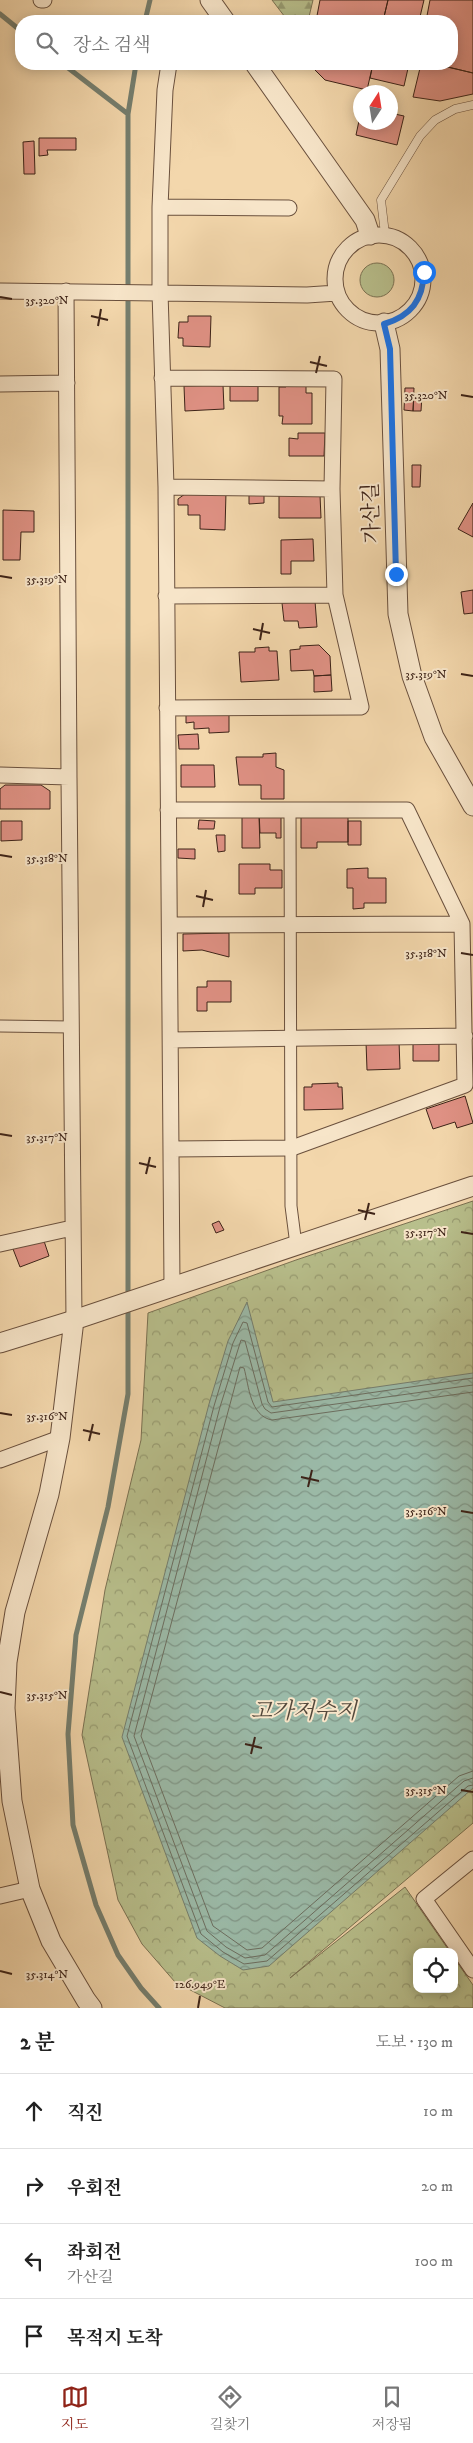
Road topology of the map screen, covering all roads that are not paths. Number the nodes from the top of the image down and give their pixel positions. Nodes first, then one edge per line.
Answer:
1 (210, 0) edge
2 (221, 15) edge
3 (168, 70) edge
4 (259, 70) edge
5 (473, 105) edge
6 (160, 206) junction
7 (289, 208) dead end
8 (378, 235) junction
9 (0, 291) edge
10 (66, 292) junction
11 (154, 292) junction
12 (336, 293) junction
13 (384, 324) junction
14 (162, 378) junction
15 (67, 383) junction
16 (0, 384) edge
17 (166, 487) junction
18 (332, 489) junction
19 (336, 595) junction
20 (166, 596) junction
21 (167, 708) junction
22 (0, 775) edge
23 (69, 777) junction
24 (473, 804) edge
25 (290, 809) junction
26 (168, 810) junction
27 (291, 924) junction
28 (462, 924) junction
29 (171, 925) junction
30 (0, 1026) edge
31 (71, 1027) junction
32 (465, 1036) junction
33 (292, 1039) junction
34 (171, 1040) junction
35 (292, 1148) junction
36 (172, 1149) junction
37 (473, 1186) edge
38 (72, 1228) junction
39 (0, 1244) edge
40 (296, 1245) junction
41 (166, 1288) junction
42 (74, 1320) junction
43 (0, 1343) edge
44 (60, 1438) junction
45 (0, 1460) edge
46 (473, 1859) edge
47 (30, 1889) junction
48 (0, 1896) edge
49 (471, 1962) edge
50 (92, 2008) edge

1 - 2 street
3 - 6 street
4 - 8 street
5 - 8 lane
6 - 7 street
6 - 11 street
8 - 12 street
8 - 13 street
9 - 10 street
10 - 11 street
10 - 15 street
11 - 12 street
11 - 14 street
12 - 13 street
13 - 24 street, 가산길
14 - 17 street
14 - 18 street
15 - 16 street
15 - 23 street
17 - 18 street
17 - 20 street
18 - 19 street
19 - 20 street
19 - 21 street
20 - 21 street
21 - 26 street
22 - 23 street
23 - 31 street
25 - 26 street
25 - 27 street
25 - 28 street
26 - 29 street
27 - 28 street
27 - 29 street
27 - 33 street
28 - 32 street
29 - 34 street
30 - 31 street
31 - 38 street
32 - 33 street
32 - 35 street
33 - 34 street
33 - 35 street
34 - 36 street
35 - 36 street
35 - 40 street
36 - 41 street
37 - 40 street
38 - 39 street
38 - 42 street
40 - 41 street
41 - 42 street
42 - 43 street
42 - 44 street
44 - 45 street
44 - 47 street
46 - 49 street
47 - 48 street
47 - 50 street

